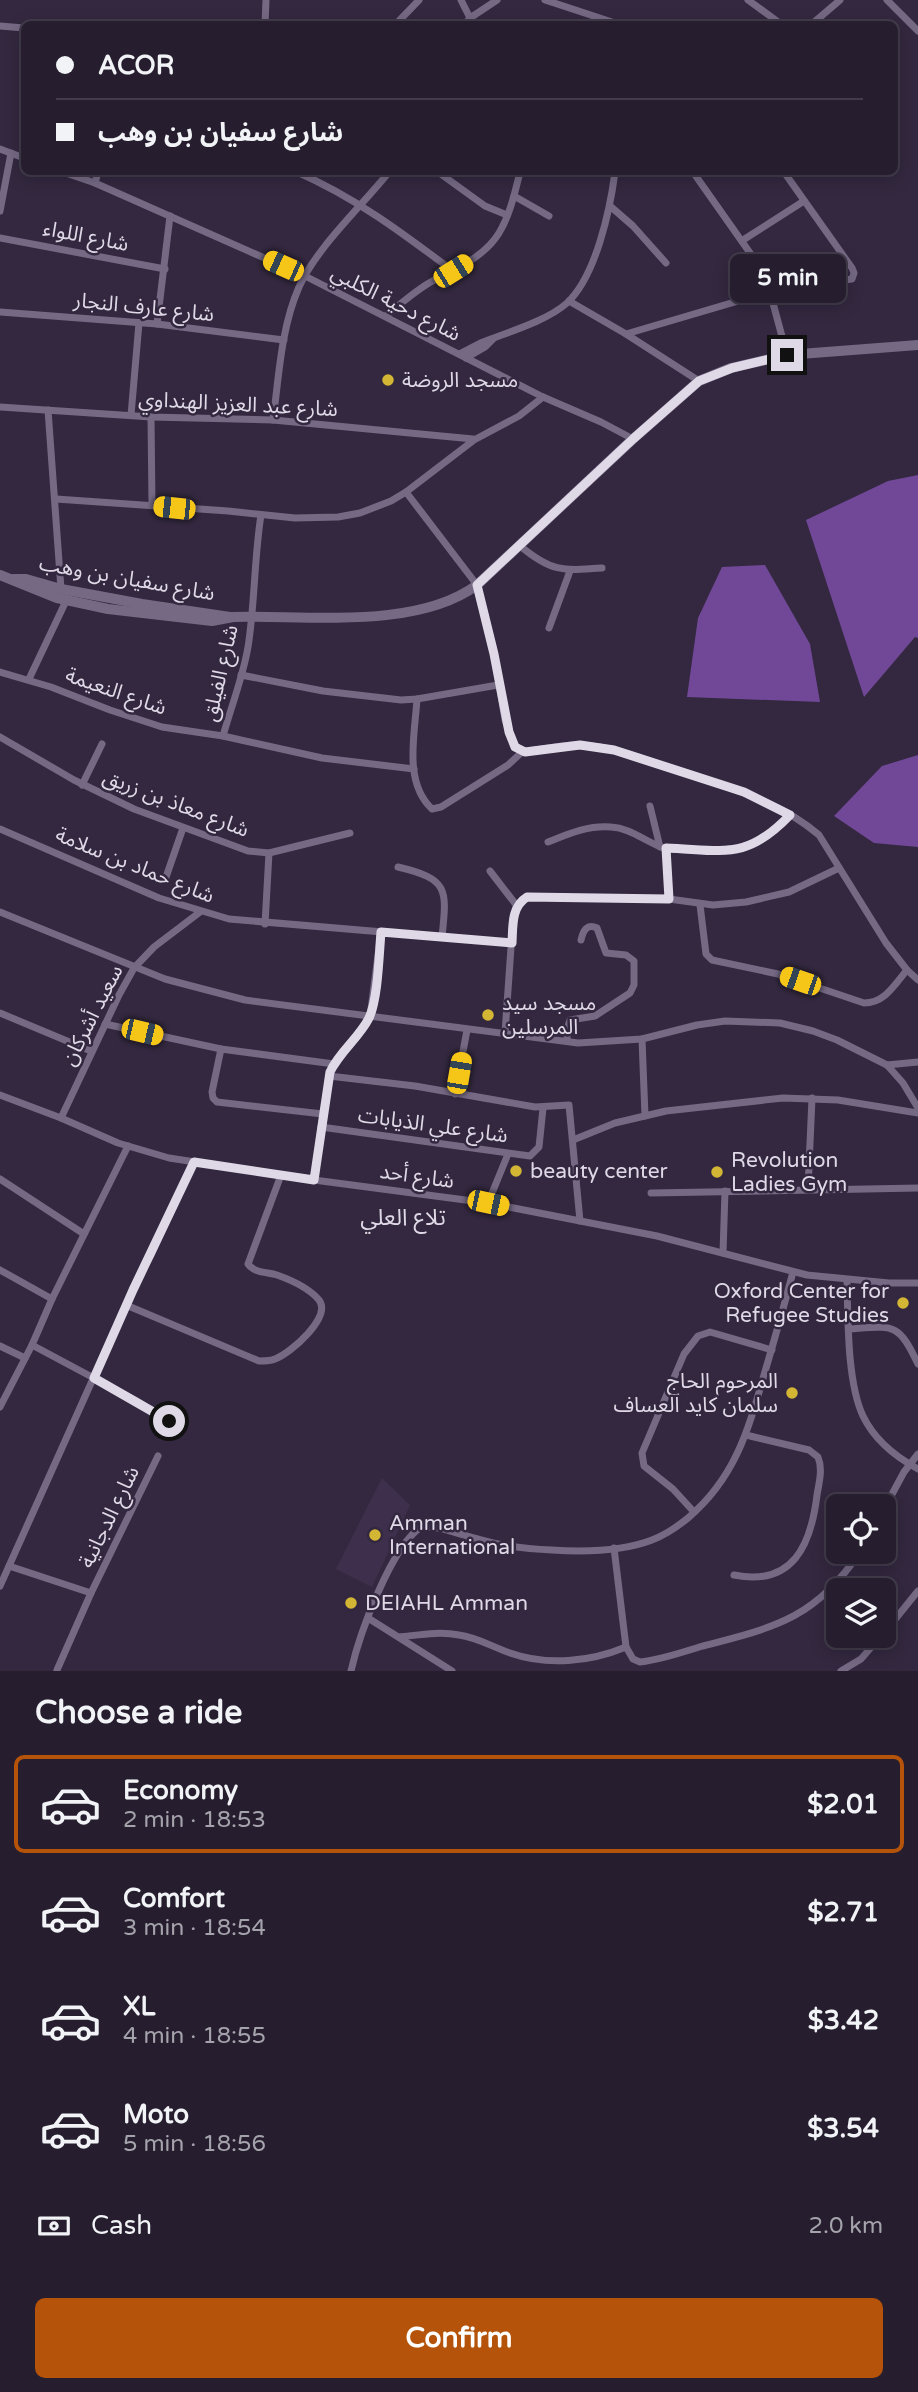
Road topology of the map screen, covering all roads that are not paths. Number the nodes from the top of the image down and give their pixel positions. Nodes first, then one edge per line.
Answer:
1 (266, 0) edge
2 (419, 0) edge
3 (461, 0) edge
4 (497, 0) edge
5 (545, 0) edge
6 (748, 0) edge
7 (840, 0) edge
8 (887, 0) edge
9 (265, 21) edge
10 (399, 21) edge
11 (469, 21) edge
12 (470, 21) edge
13 (609, 21) edge
14 (776, 21) edge
15 (816, 21) edge
16 (0, 26) edge
17 (21, 28) edge
18 (918, 31) edge
19 (0, 149) edge
20 (11, 153) junction
21 (21, 157) edge
22 (72, 175) edge
23 (96, 175) edge
24 (304, 175) edge
25 (387, 175) edge
26 (442, 175) edge
27 (454, 175) edge
28 (519, 175) edge
29 (615, 175) edge
30 (698, 175) edge
31 (786, 175) edge
32 (450, 180) junction
33 (95, 183) junction
34 (514, 196) junction
35 (804, 201) junction
36 (362, 205) junction
37 (611, 206) junction
38 (0, 211) edge
39 (507, 215) junction
40 (170, 216) junction
41 (550, 216) dead end
42 (0, 238) edge
43 (743, 240) junction
44 (666, 263) dead end
45 (165, 269) junction
46 (453, 271) junction
47 (305, 276) junction
48 (770, 292) junction
49 (569, 301) junction
50 (0, 312) edge
51 (386, 316) junction
52 (139, 323) junction
53 (157, 324) junction
54 (626, 334) junction
55 (494, 338) junction
56 (284, 340) junction
57 (918, 345) edge
58 (485, 347) junction
59 (787, 355) junction
60 (462, 356) junction
61 (487, 369) junction
62 (699, 381) junction
63 (543, 397) junction
64 (0, 407) edge
65 (48, 410) junction
66 (131, 415) junction
67 (151, 417) junction
68 (273, 420) junction
69 (633, 439) junction
70 (474, 440) junction
71 (406, 492) junction
72 (56, 499) junction
73 (152, 505) junction
74 (261, 516) junction
75 (519, 545) junction
76 (602, 568) dead end
77 (569, 571) junction
78 (0, 575) edge
79 (13, 579) junction
80 (477, 585) junction
81 (61, 589) junction
82 (66, 601) junction
83 (233, 617) junction
84 (250, 617) junction
85 (549, 628) dead end
86 (0, 672) edge
87 (241, 675) junction
88 (29, 679) junction
89 (498, 684) junction
90 (417, 699) junction
91 (223, 736) junction
92 (0, 737) edge
93 (102, 744) dead end
94 (522, 752) junction
95 (414, 769) junction
96 (82, 785) junction
97 (650, 806) dead end
98 (790, 815) junction
99 (183, 828) junction
100 (0, 829) edge
101 (350, 833) dead end
102 (548, 842) dead end
103 (663, 847) junction
104 (269, 853) junction
105 (398, 867) dead end
106 (839, 868) junction
107 (490, 872) dead end
108 (166, 880) dead end
109 (669, 899) junction
110 (700, 905) junction
111 (517, 906) junction
112 (0, 912) edge
113 (200, 912) junction
114 (265, 923) junction
115 (381, 932) junction
116 (442, 937) junction
117 (581, 940) dead end
118 (512, 943) junction
119 (134, 968) junction
120 (907, 970) junction
121 (918, 980) edge
122 (0, 1013) edge
123 (370, 1017) junction
124 (105, 1024) junction
125 (467, 1030) junction
126 (505, 1033) junction
127 (642, 1039) junction
128 (567, 1041) junction
129 (221, 1049) junction
130 (92, 1051) junction
131 (918, 1062) edge
132 (334, 1063) junction
133 (887, 1065) junction
134 (329, 1076) junction
135 (455, 1094) junction
136 (0, 1095) edge
137 (812, 1098) junction
138 (543, 1108) junction
139 (918, 1110) edge
140 (323, 1114) junction
141 (645, 1116) junction
142 (61, 1118) junction
143 (321, 1127) junction
144 (573, 1140) junction
145 (128, 1146) junction
146 (509, 1154) junction
147 (194, 1162) junction
148 (281, 1175) junction
149 (0, 1179) edge
150 (314, 1180) junction
151 (918, 1188) edge
152 (808, 1189) junction
153 (725, 1191) junction
154 (651, 1193) dead end
155 (488, 1203) junction
156 (580, 1221) junction
157 (84, 1234) junction
158 (723, 1253) junction
159 (0, 1270) edge
160 (793, 1272) junction
161 (847, 1280) junction
162 (918, 1283) edge
163 (52, 1299) junction
164 (126, 1305) junction
165 (849, 1329) junction
166 (32, 1345) junction
167 (0, 1346) edge
168 (772, 1350) junction
169 (25, 1358) junction
170 (918, 1364) edge
171 (94, 1378) junction
172 (0, 1407) edge
173 (169, 1421) dead end
174 (746, 1435) junction
175 (918, 1454) edge
176 (158, 1456) dead end
177 (910, 1464) junction
178 (918, 1469) edge
179 (893, 1494) edge
180 (694, 1513) junction
181 (614, 1548) junction
182 (852, 1564) edge
183 (9, 1566) junction
184 (734, 1574) dead end
185 (0, 1586) edge
186 (918, 1591) edge
187 (91, 1593) junction
188 (368, 1618) junction
189 (896, 1618) edge
190 (399, 1637) junction
191 (626, 1647) junction
192 (871, 1648) edge
193 (57, 1670) edge
194 (351, 1671) edge
195 (452, 1671) edge
196 (841, 1671) edge

1 - 9 street
2 - 10 street
3 - 11 street
4 - 12 street
5 - 13 street
6 - 14 street
7 - 15 street
8 - 18 street
16 - 17 street
19 - 20 street
20 - 21 street
20 - 38 street
22 - 33 street, شارع دحية الكلبي
23 - 33 street
24 - 36 street
25 - 36 street
26 - 32 street
27 - 32 street
28 - 34 street
29 - 37 street
30 - 43 street
31 - 35 street
32 - 39 street
33 - 40 street, شارع دحية الكلبي
34 - 39 street
34 - 41 street
35 - 43 street
35 - 48 street
36 - 46 street
36 - 47 street
37 - 44 street
37 - 49 street
39 - 46 street
40 - 45 street
40 - 47 street, شارع دحية الكلبي
42 - 45 street, شارع اللواء
43 - 48 street
45 - 53 street
46 - 51 street
47 - 51 street, شارع دحية الكلبي
47 - 56 street
48 - 54 street
48 - 59 street
49 - 54 street
49 - 55 street
50 - 52 street, شارع عارف النجار
51 - 60 street, شارع دحية الكلبي
52 - 53 street, شارع عارف النجار
52 - 66 street
53 - 56 street, شارع عارف النجار
54 - 62 street
55 - 58 street
55 - 60 street
56 - 68 street
57 - 59 street, شارع سفيان بن وهب
58 - 60 street
58 - 61 street
59 - 62 street, شارع سفيان بن وهب
60 - 61 street, شارع دحية الكلبي
61 - 63 street, شارع دحية الكلبي
62 - 69 street, شارع سفيان بن وهب
63 - 69 street, شارع دحية الكلبي
63 - 70 street
64 - 65 street, شارع عبد العزيز الهنداوي
65 - 66 street, شارع عبد العزيز الهنداوي
65 - 72 street
66 - 67 street, شارع عبد العزيز الهنداوي
67 - 68 street, شارع عبد العزيز الهنداوي
67 - 73 street
68 - 70 street, شارع عبد العزيز الهنداوي
69 - 75 street, شارع سفيان بن وهب
70 - 71 street
71 - 74 street
71 - 80 street
72 - 73 street
72 - 81 street
73 - 74 street
74 - 84 street, شارع الفيلق
75 - 77 street
75 - 80 street, شارع سفيان بن وهب
76 - 77 street
77 - 85 street
78 - 79 street, شارع سفيان بن وهب
79 - 81 street, شارع سفيان بن وهب
79 - 82 street, شارع سفيان بن وهب
80 - 84 street, شارع سفيان بن وهب
80 - 89 street
81 - 83 street, شارع سفيان بن وهب
82 - 83 street, شارع سفيان بن وهب
82 - 88 street
83 - 84 street, شارع سفيان بن وهب
84 - 87 street, شارع الفيلق
86 - 88 street, شارع النعيمة
87 - 90 street
87 - 91 street, شارع الفيلق
88 - 91 street, شارع النعيمة
89 - 90 street
89 - 94 street
90 - 95 street
91 - 95 street, شارع النعيمة
92 - 96 street, شارع معاذ بن زريق
93 - 96 street
94 - 95 street
94 - 98 street
96 - 99 street, شارع معاذ بن زريق
97 - 103 street
98 - 103 street
98 - 106 street
99 - 104 street, شارع معاذ بن زريق
99 - 108 street
100 - 113 street, شارع حماد بن سلامة
101 - 104 street, شارع معاذ بن زريق
102 - 103 street
103 - 109 street
104 - 114 street
105 - 116 street
106 - 110 street
106 - 120 street
107 - 111 street
109 - 110 street
109 - 111 street
110 - 120 street
111 - 118 street
112 - 119 street
113 - 114 street, شارع حماد بن سلامة
113 - 119 street, سعيد أشركان
114 - 115 street, شارع حماد بن سلامة
115 - 116 street, شارع حماد بن سلامة
115 - 123 street
116 - 118 street, شارع حماد بن سلامة
117 - 128 street
118 - 126 street
119 - 123 street
119 - 124 street, سعيد أشركان
120 - 121 street
122 - 130 street
123 - 125 street
123 - 132 street
124 - 129 street
124 - 130 street, سعيد أشركان
125 - 126 street
125 - 135 street
126 - 128 street
127 - 128 street
127 - 133 street
127 - 141 street
129 - 132 street
129 - 140 street
130 - 142 street, سعيد أشركان
131 - 133 street
132 - 134 street
133 - 139 street
134 - 135 street, شارع علي الذيابات
134 - 140 street
135 - 138 street, شارع علي الذيابات
136 - 142 street, شارع أحد
137 - 139 street
137 - 141 street
137 - 152 street
138 - 144 street, شارع علي الذيابات
138 - 146 street, شارع علي الذيابات
140 - 143 street
141 - 144 street
142 - 145 street, شارع أحد
143 - 146 street, شارع علي الذيابات
143 - 150 street
144 - 156 street
145 - 147 street, شارع أحد
145 - 157 street
146 - 155 street
147 - 148 street, شارع أحد
147 - 164 street
148 - 150 street, شارع أحد
148 - 164 street
149 - 157 street
150 - 155 street, شارع أحد
151 - 152 street
152 - 153 street
153 - 154 street
153 - 158 street
155 - 156 street, شارع أحد
156 - 158 street, شارع أحد
157 - 163 street
158 - 160 street, شارع أحد
159 - 163 street
160 - 161 street, شارع أحد
160 - 168 street
161 - 162 street, شارع أحد
161 - 165 street
163 - 166 street
164 - 171 street
165 - 170 street
165 - 177 street
166 - 169 street
166 - 171 street
167 - 169 street
168 - 174 street
168 - 180 street
169 - 172 street
171 - 173 street
171 - 183 street
174 - 180 street
174 - 184 street
175 - 177 street
176 - 187 street, شارع الدجانية
177 - 178 street
177 - 179 street
180 - 181 street
181 - 188 street
181 - 191 street
182 - 191 street
183 - 185 street
183 - 187 street, شارع الدجانية
186 - 189 street
187 - 193 street, شارع الدجانية
188 - 190 street
188 - 194 street
190 - 191 street
190 - 195 street
192 - 196 street

